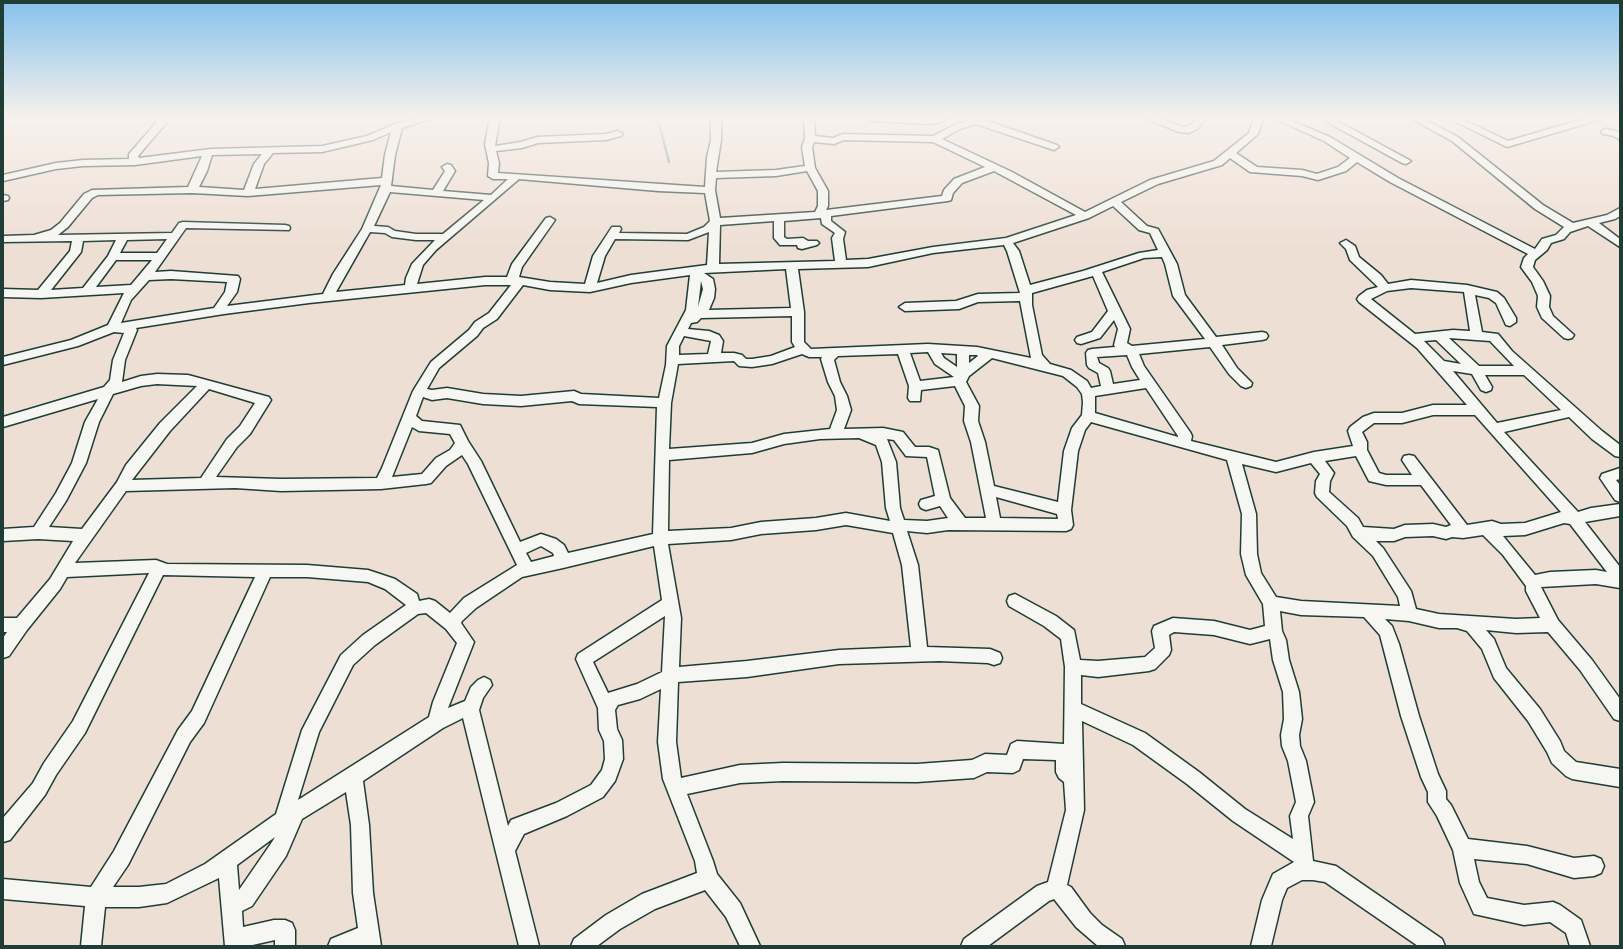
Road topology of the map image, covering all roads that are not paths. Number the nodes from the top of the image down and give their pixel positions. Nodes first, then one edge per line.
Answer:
1 (141, 161) edge
2 (205, 161) edge
3 (261, 161) edge
4 (389, 161) edge
5 (494, 161) edge
6 (712, 161) edge
7 (809, 161) edge
8 (979, 161) edge
9 (1222, 161) edge
10 (1241, 161) edge
11 (1352, 161) edge
12 (1362, 161) edge
13 (1482, 161) edge
14 (135, 162) joint
15 (447, 167) dead end
16 (810, 168) junction
17 (992, 168) junction
18 (517, 176) junction
19 (711, 176) junction
20 (3, 178) edge
21 (386, 185) junction
22 (192, 190) junction
23 (710, 190) junction
24 (437, 192) junction
25 (248, 193) junction
26 (493, 198) junction
27 (1115, 202) junction
28 (822, 214) junction
29 (1085, 216) junction
30 (1617, 216) edge
31 (779, 218) junction
32 (550, 220) dead end
33 (714, 222) junction
34 (1592, 223) junction
35 (285, 228) dead end
36 (1573, 228) junction
37 (367, 229) junction
38 (124, 236) junction
39 (175, 236) junction
40 (38, 237) junction
41 (445, 237) junction
42 (78, 238) junction
43 (3, 239) edge
44 (1007, 241) junction
45 (784, 243) junction
46 (813, 243) dead end
47 (1346, 243) dead end
48 (1620, 244) edge
49 (1166, 253) junction
50 (1537, 254) junction
51 (160, 256) junction
52 (113, 257) junction
53 (841, 264) junction
54 (786, 265) junction
55 (703, 270) junction
56 (1096, 271) junction
57 (146, 276) junction
58 (516, 281) junction
59 (411, 288) junction
60 (590, 288) junction
61 (1385, 288) junction
62 (135, 289) junction
63 (1471, 290) junction
64 (87, 291) junction
65 (3, 293) edge
66 (41, 294) junction
67 (1026, 294) junction
68 (327, 298) junction
69 (905, 307) dead end
70 (1114, 308) junction
71 (224, 310) junction
72 (798, 312) junction
73 (697, 314) junction
74 (1510, 322) dead end
75 (113, 328) junction
76 (682, 331) junction
77 (1568, 334) dead end
78 (1438, 335) junction
79 (1262, 336) dead end
80 (1477, 337) junction
81 (1412, 338) junction
82 (1081, 340) dead end
83 (1213, 342) junction
84 (934, 349) junction
85 (803, 350) junction
86 (903, 350) junction
87 (963, 350) junction
88 (1132, 351) junction
89 (835, 352) junction
90 (989, 354) junction
91 (714, 358) junction
92 (672, 360) junction
93 (3, 361) edge
94 (1038, 362) junction
95 (1438, 365) junction
96 (1476, 370) junction
97 (1528, 371) junction
98 (961, 377) junction
99 (1149, 383) junction
100 (1246, 383) dead end
101 (207, 384) junction
102 (1486, 387) dead end
103 (1108, 389) junction
104 (108, 391) junction
105 (419, 391) junction
106 (1088, 393) junction
107 (664, 403) junction
108 (1478, 410) junction
109 (1572, 412) junction
110 (1088, 416) junction
111 (410, 418) junction
112 (3, 422) edge
113 (1494, 429) junction
114 (835, 434) junction
115 (850, 434) junction
116 (462, 444) junction
117 (1183, 444) junction
118 (1360, 450) junction
119 (1620, 452) edge
120 (662, 455) junction
121 (1233, 456) junction
122 (1314, 457) junction
123 (1409, 460) dead end
124 (1620, 473) edge
125 (1425, 480) junction
126 (205, 483) junction
127 (381, 483) junction
128 (122, 486) junction
129 (988, 492) junction
130 (1620, 496) edge
131 (943, 500) junction
132 (926, 504) dead end
133 (1064, 510) junction
134 (1620, 510) edge
135 (1575, 519) junction
136 (961, 524) junction
137 (994, 524) junction
138 (898, 526) junction
139 (1486, 528) junction
140 (1463, 532) junction
141 (38, 533) junction
142 (1358, 533) junction
143 (3, 535) edge
144 (85, 535) junction
145 (660, 538) junction
146 (516, 550) junction
147 (563, 562) junction
148 (159, 568) junction
149 (527, 568) junction
150 (265, 571) junction
151 (61, 573) junction
152 (1620, 581) edge
153 (1533, 584) junction
154 (1015, 601) dead end
155 (671, 603) junction
156 (1271, 603) junction
157 (415, 608) junction
158 (1369, 610) junction
159 (1409, 614) junction
160 (1459, 621) junction
161 (21, 624) junction
162 (452, 624) junction
163 (3, 625) edge
164 (1552, 625) junction
165 (1274, 631) junction
166 (3, 650) edge
167 (920, 654) junction
168 (994, 658) dead end
169 (1073, 667) junction
170 (671, 676) junction
171 (484, 685) dead end
172 (606, 708) junction
173 (1074, 709) junction
174 (470, 710) junction
175 (1620, 713) edge
176 (437, 722) junction
177 (354, 777) junction
178 (1073, 777) junction
179 (1620, 778) edge
180 (676, 790) junction
181 (289, 816) junction
182 (3, 833) edge
183 (1462, 848) junction
184 (505, 849) junction
185 (227, 860) junction
186 (1303, 864) junction
187 (1594, 866) dead end
188 (708, 879) junction
189 (3, 889) edge
190 (1056, 889) junction
191 (96, 897) junction
192 (232, 906) junction
193 (370, 940) edge
194 (235, 942) edge
195 (91, 946) edge
196 (285, 946) edge
197 (338, 946) edge
198 (529, 946) edge
199 (581, 946) edge
200 (750, 946) edge
201 (971, 946) edge
202 (1116, 946) edge
203 (1261, 946) edge
204 (1435, 946) edge
205 (1580, 946) edge

1 - 14 street
2 - 22 street
3 - 25 street
4 - 21 street
5 - 18 street
6 - 19 street
7 - 16 street
8 - 17 street
9 - 27 street
10 - 11 street
12 - 50 street
13 - 36 street
14 - 20 street
15 - 24 street
16 - 19 street
16 - 28 street
17 - 28 street
17 - 29 street
18 - 23 street
18 - 26 street
19 - 23 street
21 - 24 street
21 - 25 street
21 - 37 street
22 - 25 street
22 - 40 street
23 - 33 street
24 - 26 street
26 - 41 street
27 - 29 street
27 - 49 street
28 - 31 street
28 - 53 street
29 - 44 street
30 - 34 street
31 - 33 street
31 - 45 street
32 - 58 street
33 - 55 street
33 - 60 street
34 - 36 street
34 - 48 street
35 - 39 street
36 - 50 street
37 - 41 street
37 - 68 street
38 - 39 street
38 - 42 street
38 - 52 street
39 - 51 street
40 - 42 street
40 - 43 street
41 - 59 street
42 - 66 street
44 - 53 street
44 - 67 street
45 - 46 street
45 - 54 street
47 - 61 street
49 - 56 street
49 - 83 street
50 - 77 street
51 - 52 street
51 - 57 street
52 - 64 street
53 - 54 street
54 - 55 street
54 - 72 street
55 - 60 street
55 - 73 street
55 - 76 street
56 - 67 street
56 - 70 street
57 - 62 street
57 - 71 street
58 - 59 street
58 - 60 street
58 - 105 street
59 - 68 street
61 - 63 street
61 - 81 street
62 - 64 street
62 - 75 street
63 - 74 street
63 - 80 street
64 - 66 street
65 - 66 street
67 - 69 street
67 - 94 street
68 - 71 street
70 - 82 street
70 - 88 street
71 - 75 street
72 - 73 street
72 - 85 street
73 - 76 street
75 - 93 street
75 - 104 street
76 - 91 street
76 - 92 street
78 - 80 street
78 - 81 street
78 - 96 street
79 - 83 street
80 - 97 street
81 - 95 street
83 - 88 street
83 - 100 street
84 - 86 street
84 - 87 street
84 - 98 street
85 - 89 street
85 - 91 street
86 - 89 street
86 - 98 street
87 - 90 street
87 - 98 street
88 - 99 street
88 - 103 street
89 - 114 street
90 - 94 street
90 - 98 street
91 - 92 street
92 - 107 street
94 - 106 street
95 - 96 street
95 - 108 street
96 - 97 street
96 - 102 street
97 - 109 street
98 - 129 street
99 - 103 street
99 - 117 street
101 - 104 street
101 - 126 street
101 - 128 street
103 - 106 street
104 - 112 street
104 - 141 street
105 - 107 street
105 - 111 street
106 - 110 street
107 - 120 street
108 - 113 street
108 - 118 street
109 - 113 street
109 - 119 street
110 - 117 street
110 - 133 street
111 - 116 street
111 - 127 street
113 - 135 street
114 - 115 street
114 - 120 street
115 - 131 street
115 - 138 street
116 - 127 street
116 - 146 street
117 - 121 street
118 - 122 street
118 - 125 street
120 - 145 street
121 - 122 street
121 - 156 street
122 - 142 street
123 - 125 street
124 - 130 street
125 - 140 street
126 - 127 street
126 - 128 street
128 - 144 street
129 - 133 street
129 - 137 street
131 - 132 street
131 - 136 street
133 - 137 street
134 - 135 street
135 - 139 street
135 - 152 street
136 - 137 street
136 - 138 street
138 - 145 street
138 - 167 street
139 - 140 street
139 - 153 street
140 - 142 street
141 - 143 street
141 - 144 street
142 - 159 street
144 - 151 street
145 - 147 street
145 - 155 street
146 - 147 street
146 - 149 street
147 - 149 street
148 - 150 street
148 - 151 street
148 - 182 street
149 - 162 street
150 - 157 street
150 - 191 street
151 - 161 street
152 - 153 street
153 - 164 street
154 - 169 street
155 - 170 street
155 - 172 street
156 - 158 street
156 - 165 street
157 - 162 street
157 - 181 street
158 - 159 street
158 - 183 street
159 - 160 street
160 - 164 street
160 - 179 street
161 - 163 street
161 - 166 street
162 - 176 street
164 - 175 street
165 - 169 street
165 - 186 street
167 - 168 street
167 - 170 street
169 - 173 street
170 - 172 street
170 - 180 street
171 - 174 street
172 - 184 street
173 - 178 street
173 - 186 street
174 - 176 street
174 - 184 street
176 - 177 street
177 - 181 street
177 - 193 street
178 - 180 street
178 - 190 street
180 - 188 street
181 - 185 street
181 - 192 street
183 - 187 street
183 - 205 street
184 - 198 street
185 - 191 street
185 - 192 street
186 - 203 street
186 - 204 street
188 - 199 street
188 - 200 street
189 - 191 street
190 - 201 street
190 - 202 street
191 - 195 street
192 - 194 street
193 - 197 street
194 - 196 street

